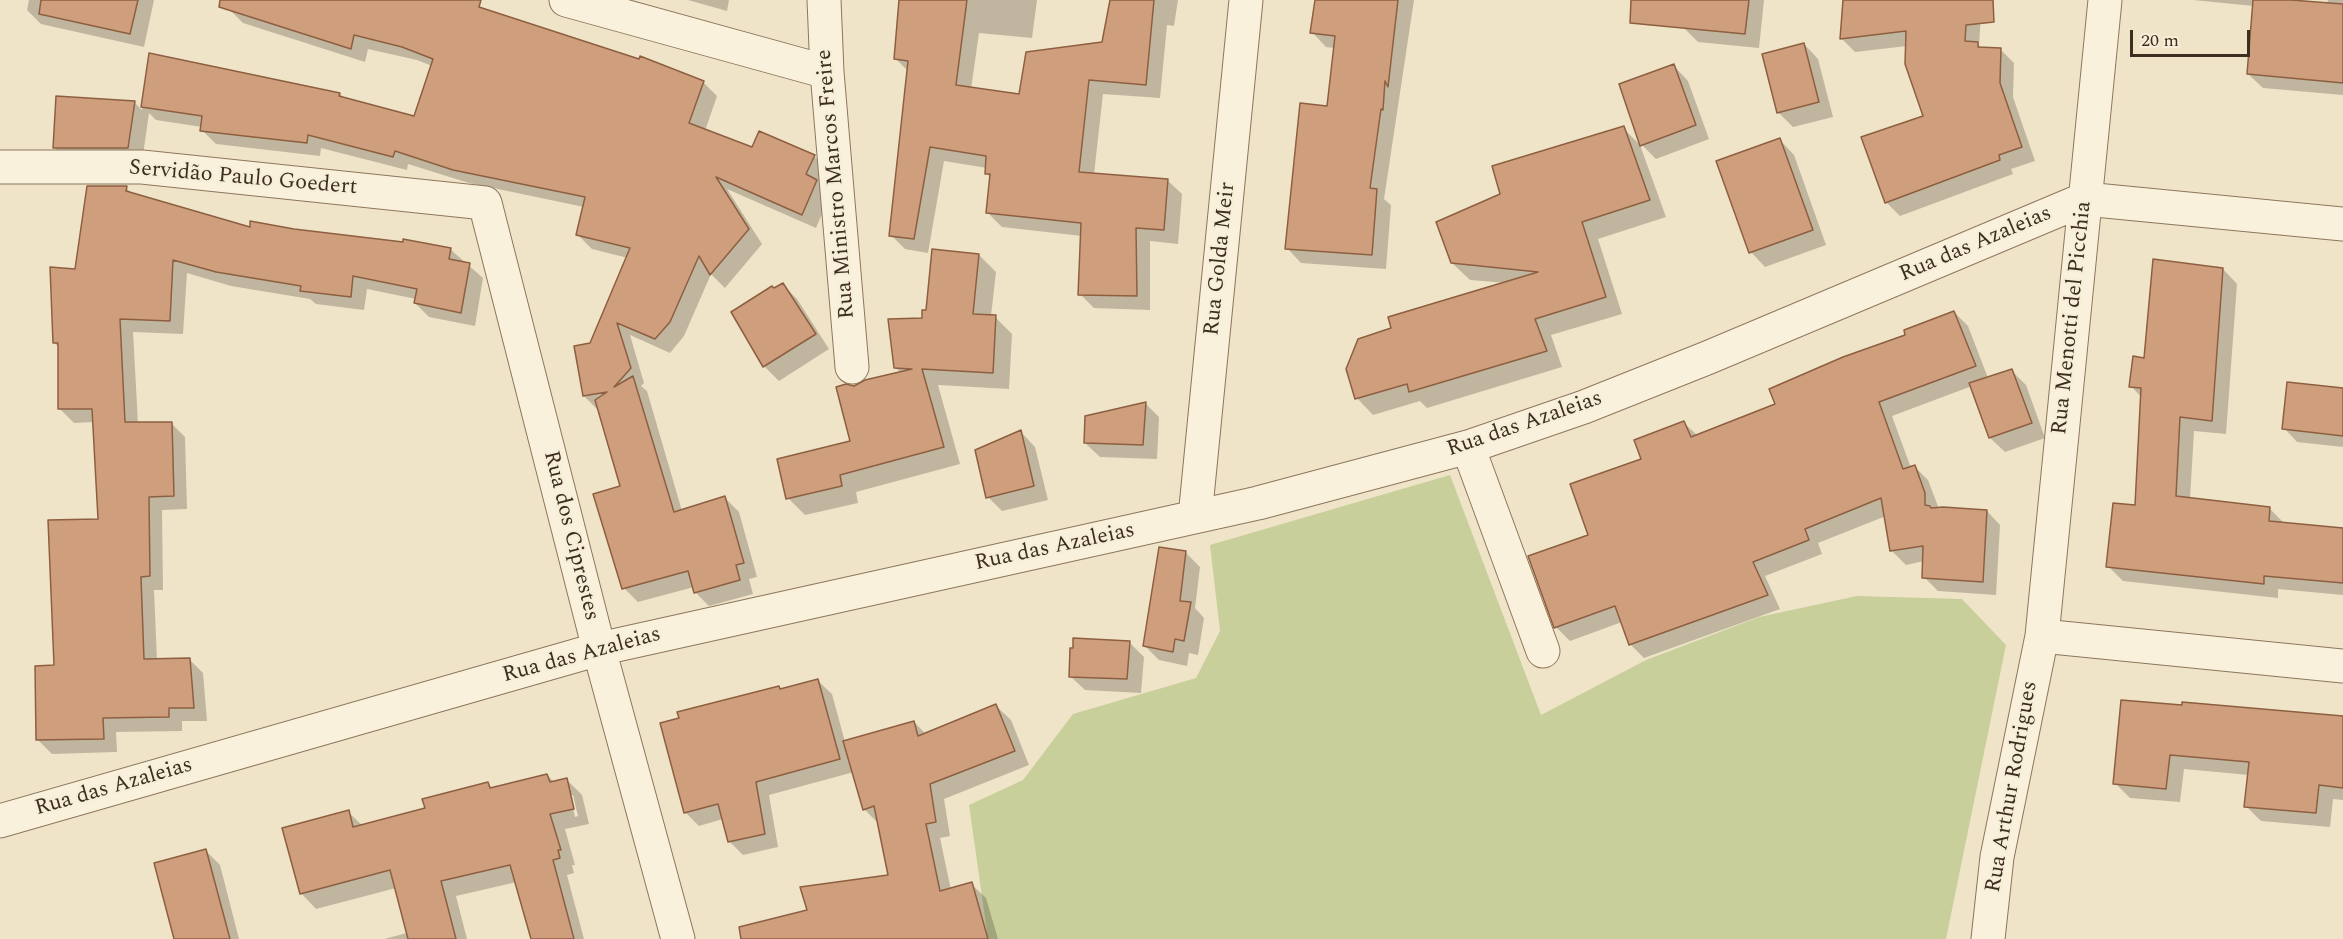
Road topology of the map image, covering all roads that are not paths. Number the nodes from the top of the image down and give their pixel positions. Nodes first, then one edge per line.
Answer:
1 (566, 0) edge
2 (824, 0) edge
3 (1246, 0) edge
4 (2105, 0) edge
5 (827, 72) junction
6 (0, 167) edge
7 (2085, 198) junction
8 (485, 203) joint
9 (2343, 224) edge
10 (852, 367) dead end
11 (1468, 447) junction
12 (1195, 517) junction
13 (2042, 636) junction
14 (599, 649) junction
15 (1543, 651) dead end
16 (2343, 666) edge
17 (0, 821) edge
18 (678, 939) edge
19 (1988, 939) edge

1 - 5 street
2 - 5 street, Rua Ministro Marcos Freire
3 - 12 street, Rua Golda Meir
4 - 7 street, Rua Menotti del Picchia
5 - 10 street, Rua Ministro Marcos Freire
6 - 8 street, Servidão Paulo Goedert
7 - 9 street
7 - 11 street, Rua das Azaleias
7 - 13 street, Rua Menotti del Picchia
8 - 14 street, Rua dos Ciprestes
11 - 12 street, Rua das Azaleias
11 - 15 street
12 - 14 street, Rua das Azaleias
13 - 16 street
13 - 19 street, Rua Arthur Rodrigues
14 - 17 street, Rua das Azaleias
14 - 18 street, Rua dos Ciprestes

